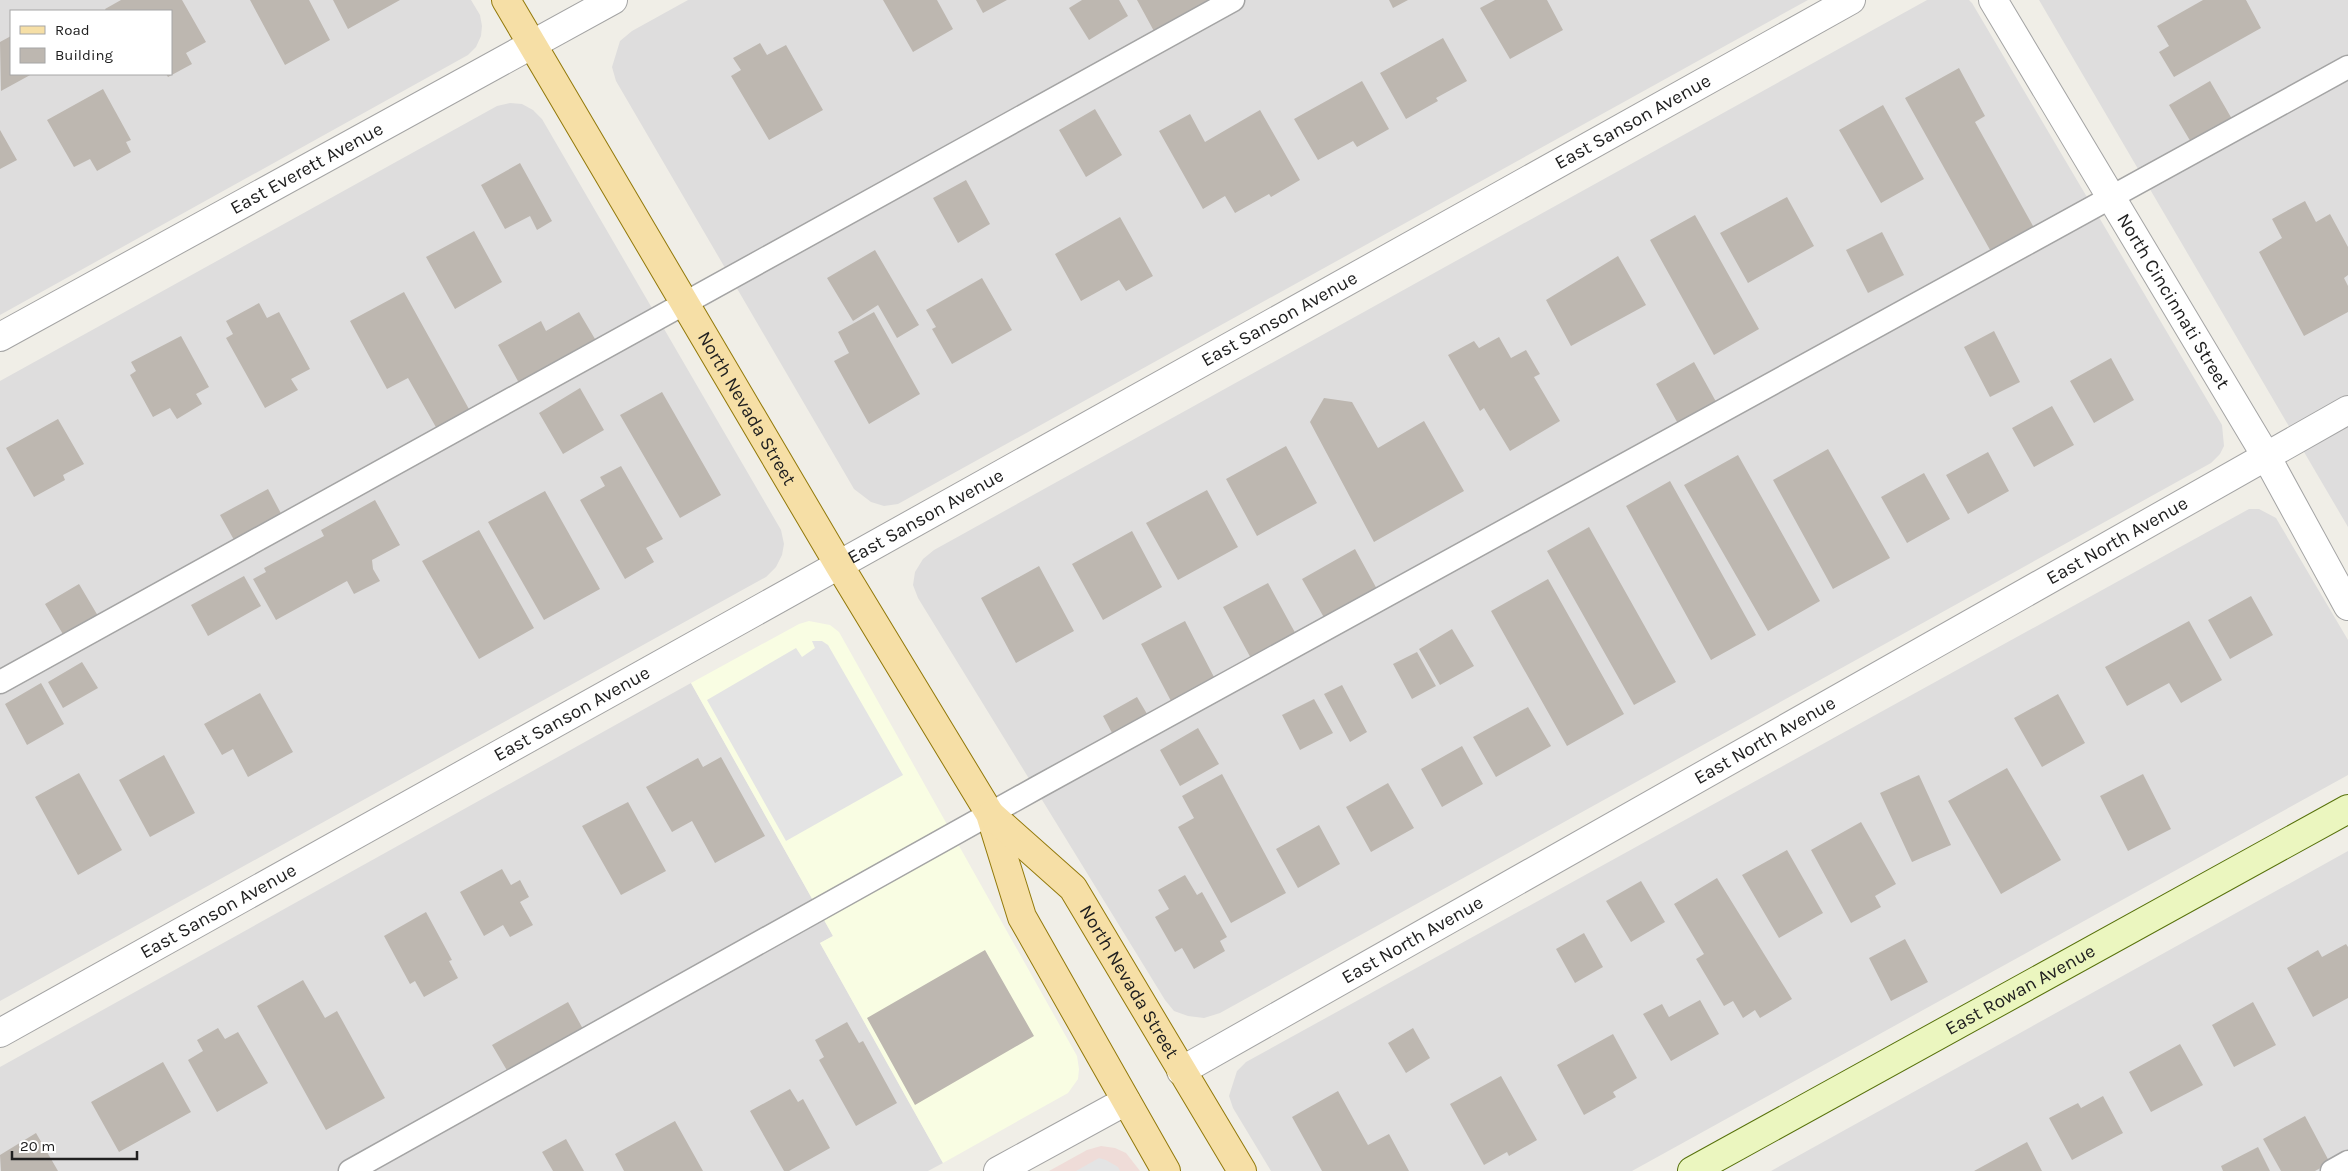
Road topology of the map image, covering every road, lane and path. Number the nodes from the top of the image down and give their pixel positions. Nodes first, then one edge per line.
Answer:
1 (506, 0) edge
2 (613, 0) edge
3 (1234, 0) edge
4 (1851, 0) edge
5 (1992, 0) edge
6 (532, 45) junction
7 (2348, 67) edge
8 (2111, 198) junction
9 (685, 304) junction
10 (0, 337) edge
11 (2348, 410) edge
12 (2266, 456) junction
13 (839, 565) junction
14 (2348, 606) edge
15 (0, 682) edge
16 (2348, 809) edge
17 (990, 814) junction
18 (0, 1033) edge
19 (1181, 1071) junction
20 (1126, 1101) junction
21 (2348, 1162) edge
22 (350, 1171) edge
23 (998, 1171) edge
24 (1166, 1171) edge
25 (1242, 1171) edge
26 (1692, 1171) edge
27 (2332, 1171) edge

1 - 6 main road, North Nevada Street
2 - 6 street, East Everett Avenue
3 - 9 lane
4 - 13 street, East Sanson Avenue
5 - 8 street, North Cincinnati Street
6 - 9 main road, North Nevada Street
6 - 10 street, East Everett Avenue
7 - 8 lane
8 - 12 street, North Cincinnati Street
8 - 17 lane
9 - 13 main road, North Nevada Street
9 - 15 lane
11 - 12 street, East North Avenue
12 - 14 street, North Cincinnati Street
12 - 19 street, East North Avenue
13 - 17 main road, North Nevada Street
13 - 18 street, East Sanson Avenue
16 - 26 street, East Rowan Avenue
17 - 19 main road, North Nevada Street
17 - 20 main road, North Nevada Street
17 - 22 lane
19 - 25 main road, North Nevada Street
20 - 23 street
20 - 24 main road, North Nevada Street
21 - 27 lane

